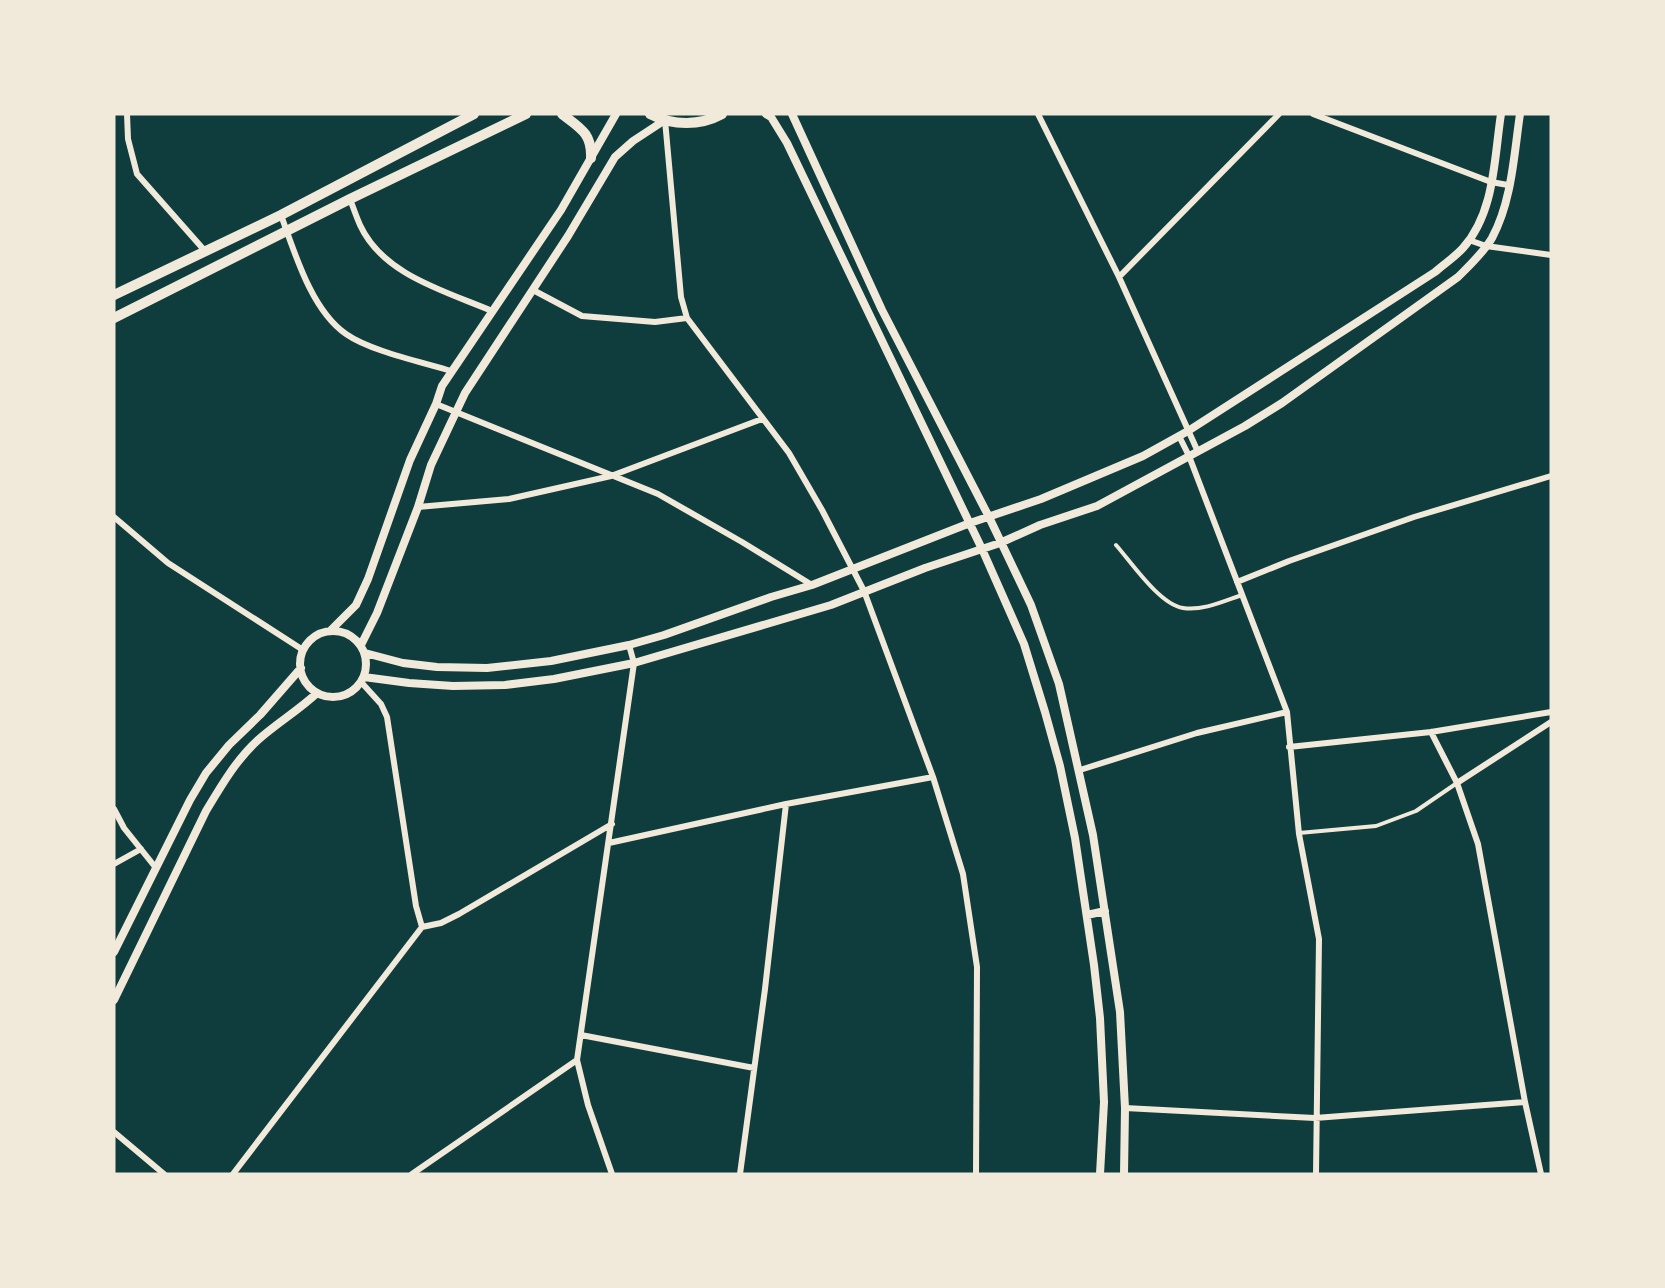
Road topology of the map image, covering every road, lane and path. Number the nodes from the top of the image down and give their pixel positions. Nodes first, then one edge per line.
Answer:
1 (127, 114) edge
2 (526, 114) edge
3 (562, 114) edge
4 (616, 114) edge
5 (650, 114) edge
6 (722, 114) edge
7 (766, 114) edge
8 (792, 114) edge
9 (1038, 114) edge
10 (1279, 114) edge
11 (1313, 114) edge
12 (1501, 114) edge
13 (1520, 114) edge
14 (470, 115) edge
15 (665, 120) junction
16 (591, 158) junction
17 (1491, 182) junction
18 (1508, 185) junction
19 (350, 199) junction
20 (281, 215) junction
21 (286, 231) junction
22 (1469, 240) junction
23 (1486, 246) junction
24 (205, 251) junction
25 (1551, 255) edge
26 (1119, 278) junction
27 (533, 290) junction
28 (114, 295) edge
29 (882, 309) junction
30 (492, 311) junction
31 (870, 315) junction
32 (114, 318) edge
33 (687, 318) junction
34 (451, 371) junction
35 (436, 404) junction
36 (456, 413) junction
37 (762, 418) junction
38 (1184, 434) junction
39 (1198, 452) junction
40 (1190, 456) junction
41 (1551, 476) edge
42 (611, 477) junction
43 (418, 507) junction
44 (114, 517) edge
45 (989, 517) junction
46 (970, 523) junction
47 (1000, 543) junction
48 (1116, 545) dead end
49 (982, 549) junction
50 (852, 570) junction
51 (1237, 582) junction
52 (812, 585) junction
53 (864, 591) junction
54 (1242, 595) junction
55 (330, 631) junction
56 (629, 645) junction
57 (362, 649) junction
58 (303, 650) junction
59 (634, 663) junction
60 (301, 668) junction
61 (363, 680) junction
62 (317, 693) junction
63 (1287, 712) junction
64 (1551, 712) edge
65 (1551, 722) edge
66 (1431, 732) junction
67 (1289, 747) junction
68 (1080, 770) junction
69 (933, 777) junction
70 (1457, 783) junction
71 (786, 804) junction
72 (114, 809) edge
73 (612, 824) junction
74 (1299, 834) junction
75 (609, 843) junction
76 (141, 849) junction
77 (114, 864) edge
78 (156, 868) junction
79 (1105, 911) junction
80 (1087, 915) junction
81 (423, 927) junction
82 (114, 952) edge
83 (114, 1000) edge
84 (580, 1035) junction
85 (577, 1060) junction
86 (754, 1068) junction
87 (1526, 1102) junction
88 (1125, 1108) junction
89 (1315, 1118) junction
90 (114, 1132) edge
91 (164, 1174) edge
92 (233, 1174) edge
93 (412, 1174) edge
94 (612, 1174) edge
95 (740, 1174) edge
96 (976, 1174) edge
97 (1100, 1174) edge
98 (1124, 1174) edge
99 (1316, 1174) edge
100 (1541, 1174) edge

1 - 24 street
2 - 19 main road
3 - 16 main road
4 - 16 street
5 - 15 main road
6 - 15 main road
7 - 31 street
8 - 29 street
9 - 26 street
10 - 26 street
11 - 17 street
12 - 17 street
13 - 18 street
14 - 20 main road
15 - 27 street
15 - 33 street
16 - 30 street
17 - 18 street
17 - 22 street
18 - 23 street
19 - 21 main road
19 - 30 street
20 - 21 street
20 - 24 main road
21 - 32 main road
21 - 34 street
22 - 23 street
22 - 38 street
23 - 25 street
23 - 39 street
24 - 28 main road
26 - 38 street
27 - 33 street
27 - 36 street
29 - 31 street
29 - 45 street
30 - 34 street
31 - 46 street
33 - 37 street
34 - 35 street
35 - 36 street
35 - 55 street
36 - 42 street
36 - 43 street
37 - 42 street
37 - 50 street
38 - 39 street
38 - 40 street
38 - 45 street
39 - 40 street
40 - 47 street
40 - 51 street
41 - 51 street
42 - 43 street
42 - 52 street
43 - 57 street
44 - 58 street
45 - 46 street
45 - 47 street
46 - 49 street
46 - 50 street
47 - 49 street
47 - 68 street
48 - 54 lane
49 - 53 street
49 - 80 street
50 - 52 street
50 - 53 street
51 - 54 street
52 - 56 street
53 - 59 street
53 - 69 street
54 - 63 street
55 - 57 street
55 - 58 street
56 - 57 street
56 - 59 street
57 - 61 street
58 - 60 street
59 - 61 street
59 - 73 street
60 - 62 street
60 - 78 street
61 - 62 street
61 - 81 street
62 - 83 street
63 - 67 street
63 - 68 street
64 - 66 street
65 - 70 street
66 - 67 street
66 - 70 street
67 - 74 street
68 - 79 street
69 - 71 street
69 - 96 street
70 - 74 lane
70 - 87 street
71 - 75 street
71 - 86 street
72 - 76 street
73 - 75 street
73 - 81 street
74 - 89 street
75 - 84 street
76 - 77 street
76 - 78 street
78 - 82 street
79 - 80 street
79 - 88 street
80 - 97 street
81 - 92 street
84 - 85 street
84 - 86 street
85 - 93 street
85 - 94 street
86 - 95 street
87 - 89 street
87 - 100 street
88 - 89 street
88 - 98 street
89 - 99 street
90 - 91 street

